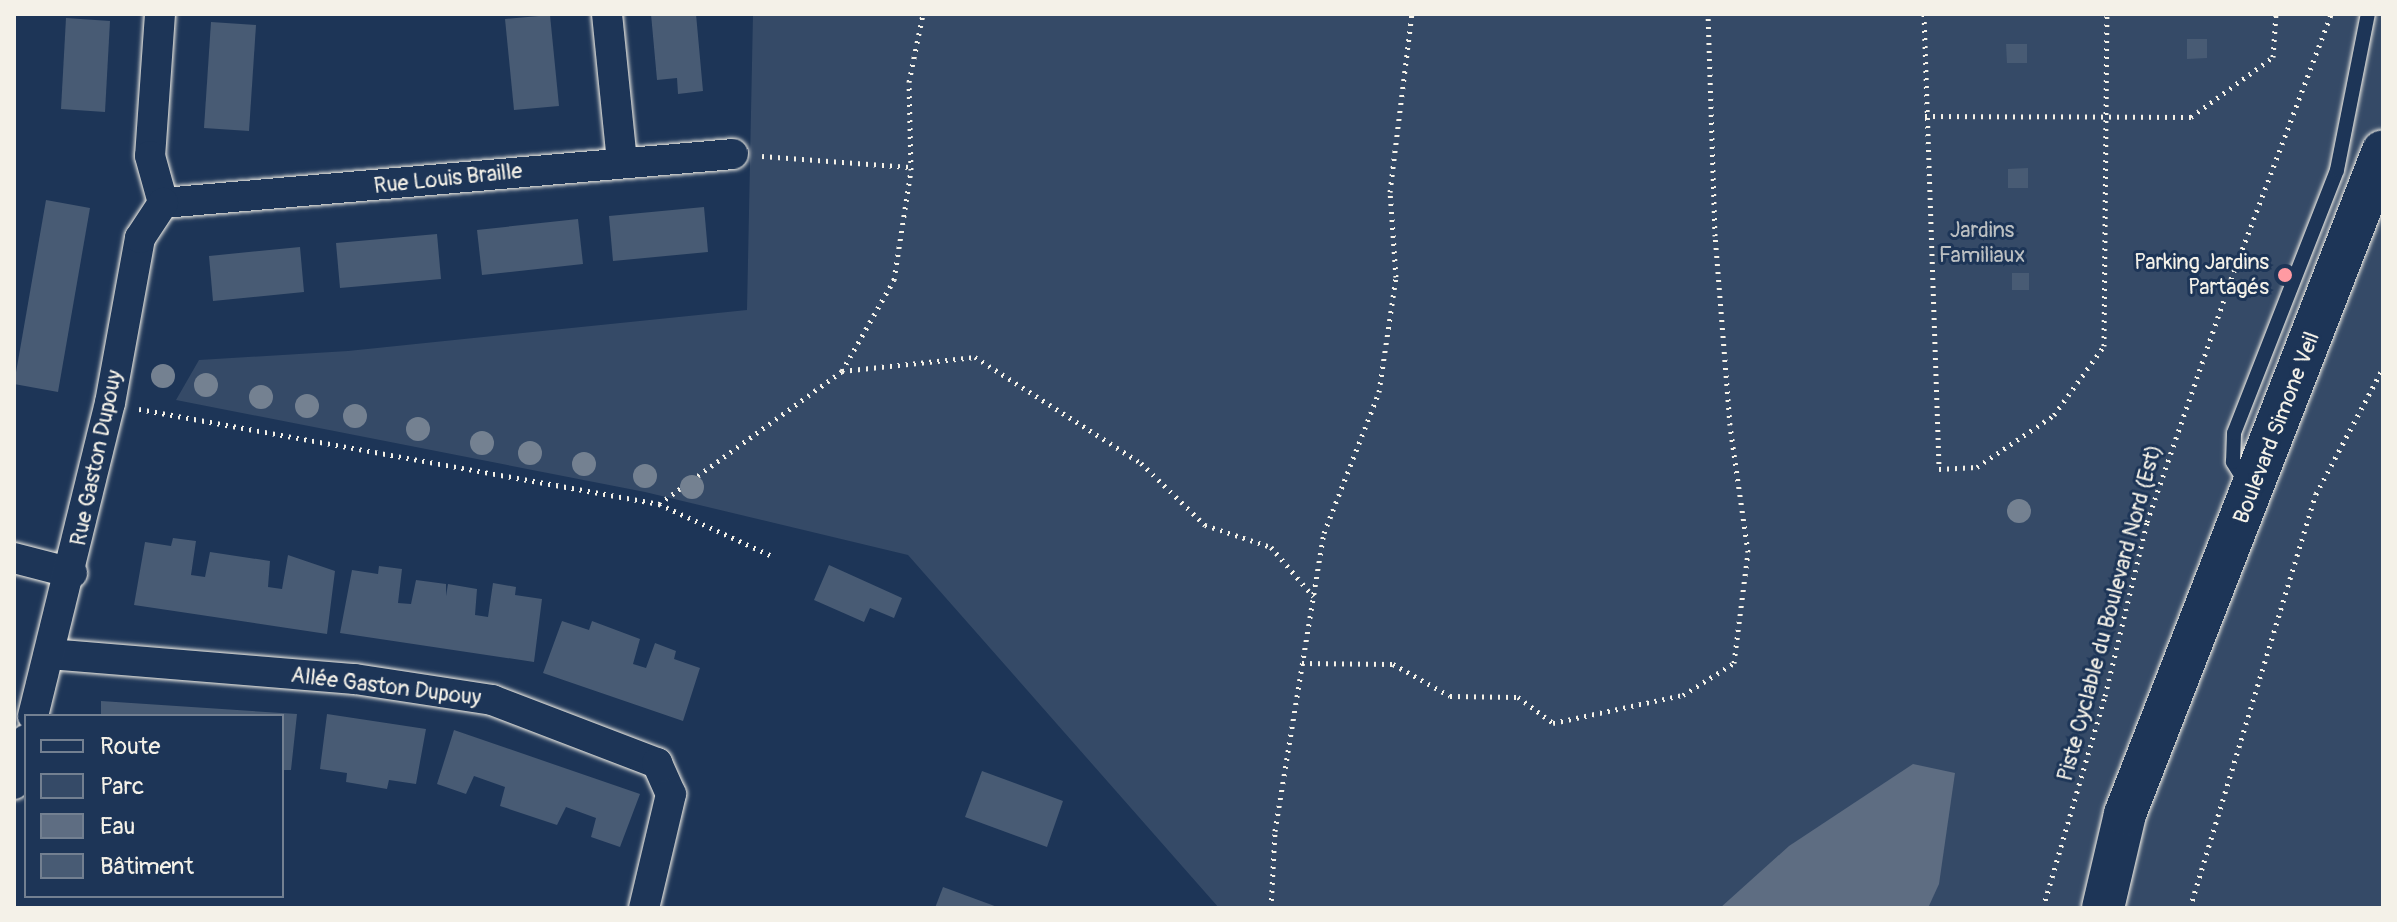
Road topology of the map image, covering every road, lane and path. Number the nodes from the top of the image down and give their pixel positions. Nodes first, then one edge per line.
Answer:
1 (160, 14) edge
2 (607, 14) edge
3 (923, 14) edge
4 (1412, 14) edge
5 (1708, 14) edge
6 (1924, 14) edge
7 (2107, 14) edge
8 (2276, 14) edge
9 (2331, 14) edge
10 (2368, 14) edge
11 (2107, 115) junction
12 (1925, 116) junction
13 (2383, 151) edge
14 (733, 154) joint
15 (622, 161) junction
16 (910, 167) junction
17 (163, 203) junction
18 (2383, 368) edge
19 (842, 371) junction
20 (110, 403) junction
21 (2252, 492) junction
22 (659, 504) junction
23 (774, 557) dead end
24 (14, 558) edge
25 (72, 573) junction
26 (1313, 597) junction
27 (49, 654) junction
28 (1302, 663) junction
29 (2171, 705) junction
30 (34, 714) edge
31 (24, 747) edge
32 (14, 784) edge
33 (644, 908) edge
34 (1271, 908) edge
35 (2043, 908) edge
36 (2103, 908) edge
37 (2121, 908) edge
38 (2190, 908) edge

1 - 17 street
2 - 15 street
3 - 16 path
4 - 26 path
5 - 28 path
6 - 12 path
7 - 11 path
8 - 11 path
9 - 35 path, Piste Cyclable du Boulevard Nord (Est)
10 - 21 lane
11 - 12 path
11 - 12 path
13 - 21 main road, Boulevard Simone Veil
14 - 15 street, Rue Louis Braille
14 - 16 path
15 - 17 street, Rue Louis Braille
16 - 19 path
17 - 20 street, Rue Gaston Dupouy
18 - 38 path
19 - 22 path
19 - 26 path
20 - 22 path
20 - 25 street, Rue Gaston Dupouy
21 - 29 main road, Boulevard Simone Veil
22 - 23 path
24 - 25 street
25 - 27 street, Rue Gaston Dupouy
26 - 28 path
27 - 30 street, Rue Gaston Dupouy
27 - 33 street, Allée Gaston Dupouy
28 - 34 path
29 - 36 main road, Boulevard Simone Veil
29 - 37 main road, Boulevard Simone Veil
31 - 32 street

